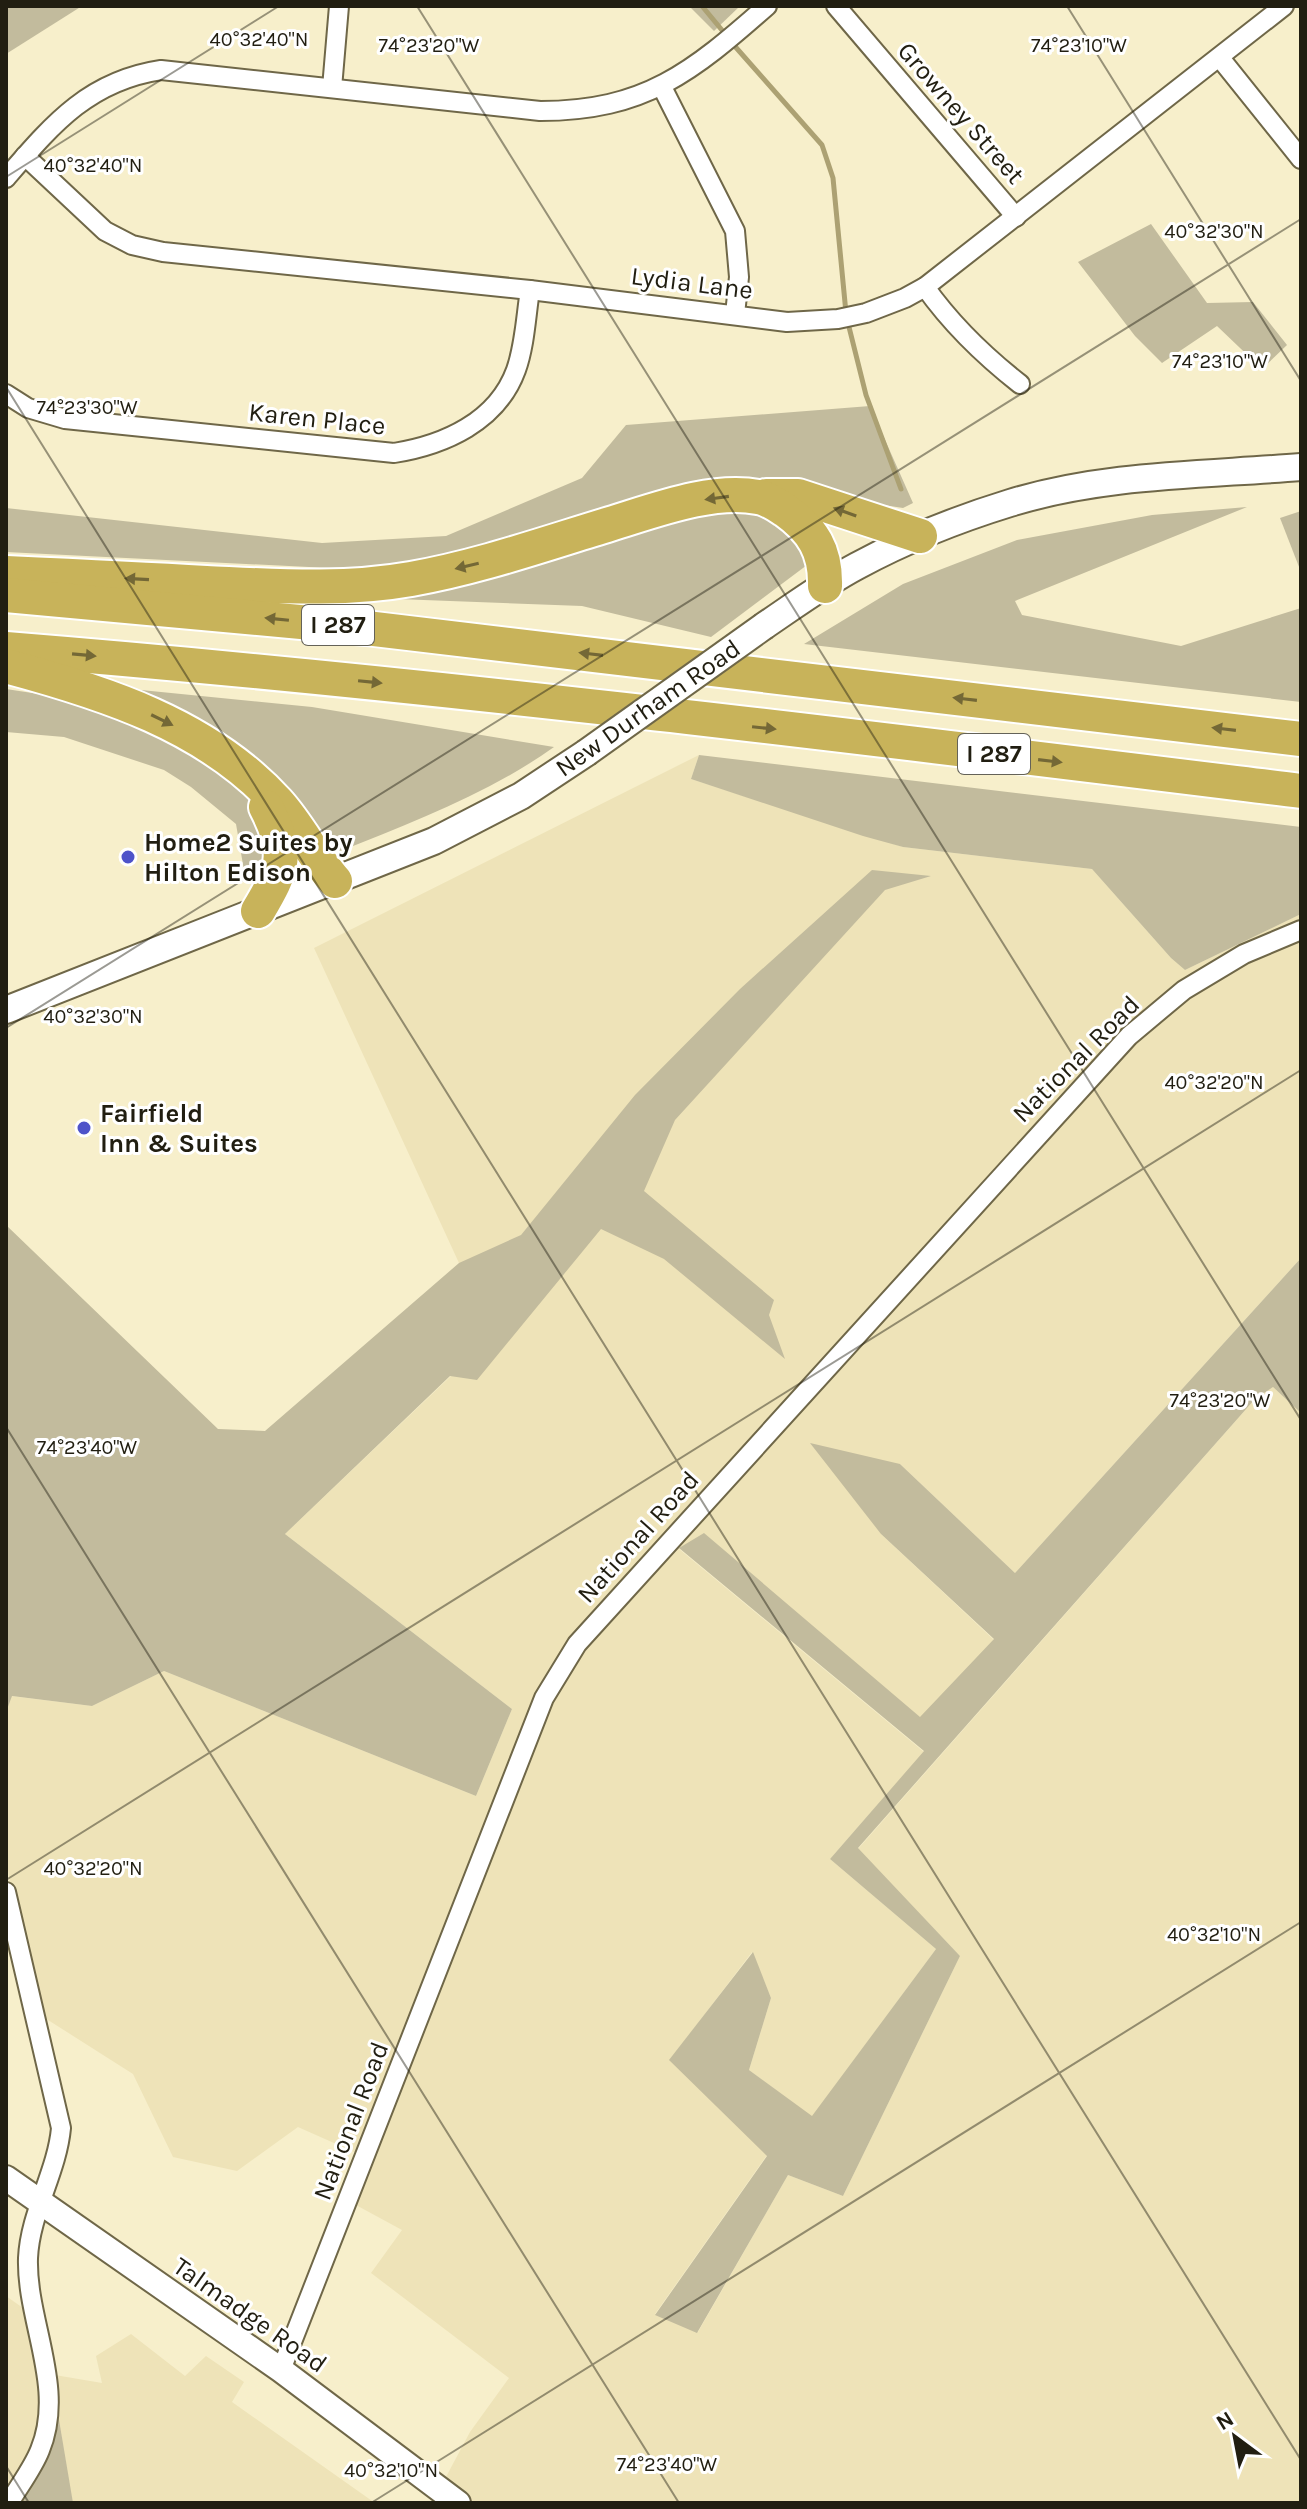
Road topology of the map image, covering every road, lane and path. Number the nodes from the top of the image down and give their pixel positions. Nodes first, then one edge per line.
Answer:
1 (339, 6) edge
2 (767, 6) edge
3 (836, 6) edge
4 (1284, 6) edge
5 (1220, 58) junction
6 (662, 87) junction
7 (332, 88) junction
8 (25, 156) junction
9 (1301, 159) edge
10 (6, 178) edge
11 (1016, 217) junction
12 (925, 287) junction
13 (530, 290) junction
14 (735, 314) junction
15 (1020, 384) dead end
16 (6, 394) edge
17 (1301, 467) edge
18 (759, 497) junction
19 (920, 536) junction
20 (6, 573) edge
21 (825, 586) junction
22 (6, 595) edge
23 (6, 649) edge
24 (6, 666) edge
25 (1301, 739) edge
26 (251, 779) junction
27 (1301, 791) edge
28 (335, 881) junction
29 (258, 911) junction
30 (1301, 930) edge
31 (6, 1010) edge
32 (6, 1892) edge
33 (6, 2178) edge
34 (41, 2203) junction
35 (281, 2370) junction
36 (9, 2503) edge
37 (458, 2503) edge

1 - 7 street
2 - 6 street
3 - 11 street, Growney Street
4 - 5 street, Lydia Lane
5 - 9 street
5 - 11 street, Lydia Lane
6 - 7 street
6 - 14 street
7 - 8 street
8 - 10 street
8 - 13 street, Lydia Lane
11 - 12 street, Lydia Lane
12 - 14 street, Lydia Lane
12 - 15 street
13 - 14 street, Lydia Lane
13 - 16 street, Karen Place
17 - 19 main road, New Durham Road
19 -> 18 highway
18 -> 20 highway
18 - 21 highway
19 - 21 main road, New Durham Road
21 - 28 main road, New Durham Road, bridge
25 -> 22 highway, I 287
23 -> 27 highway, I 287
24 -> 26 highway
26 - 28 highway
26 - 29 highway
28 - 29 main road, New Durham Road
29 - 31 main road, New Durham Road
30 - 35 street, National Road
32 - 34 street
33 - 34 street, Talmadge Road
34 - 35 street, Talmadge Road
34 - 36 street
35 - 37 street, Talmadge Road

